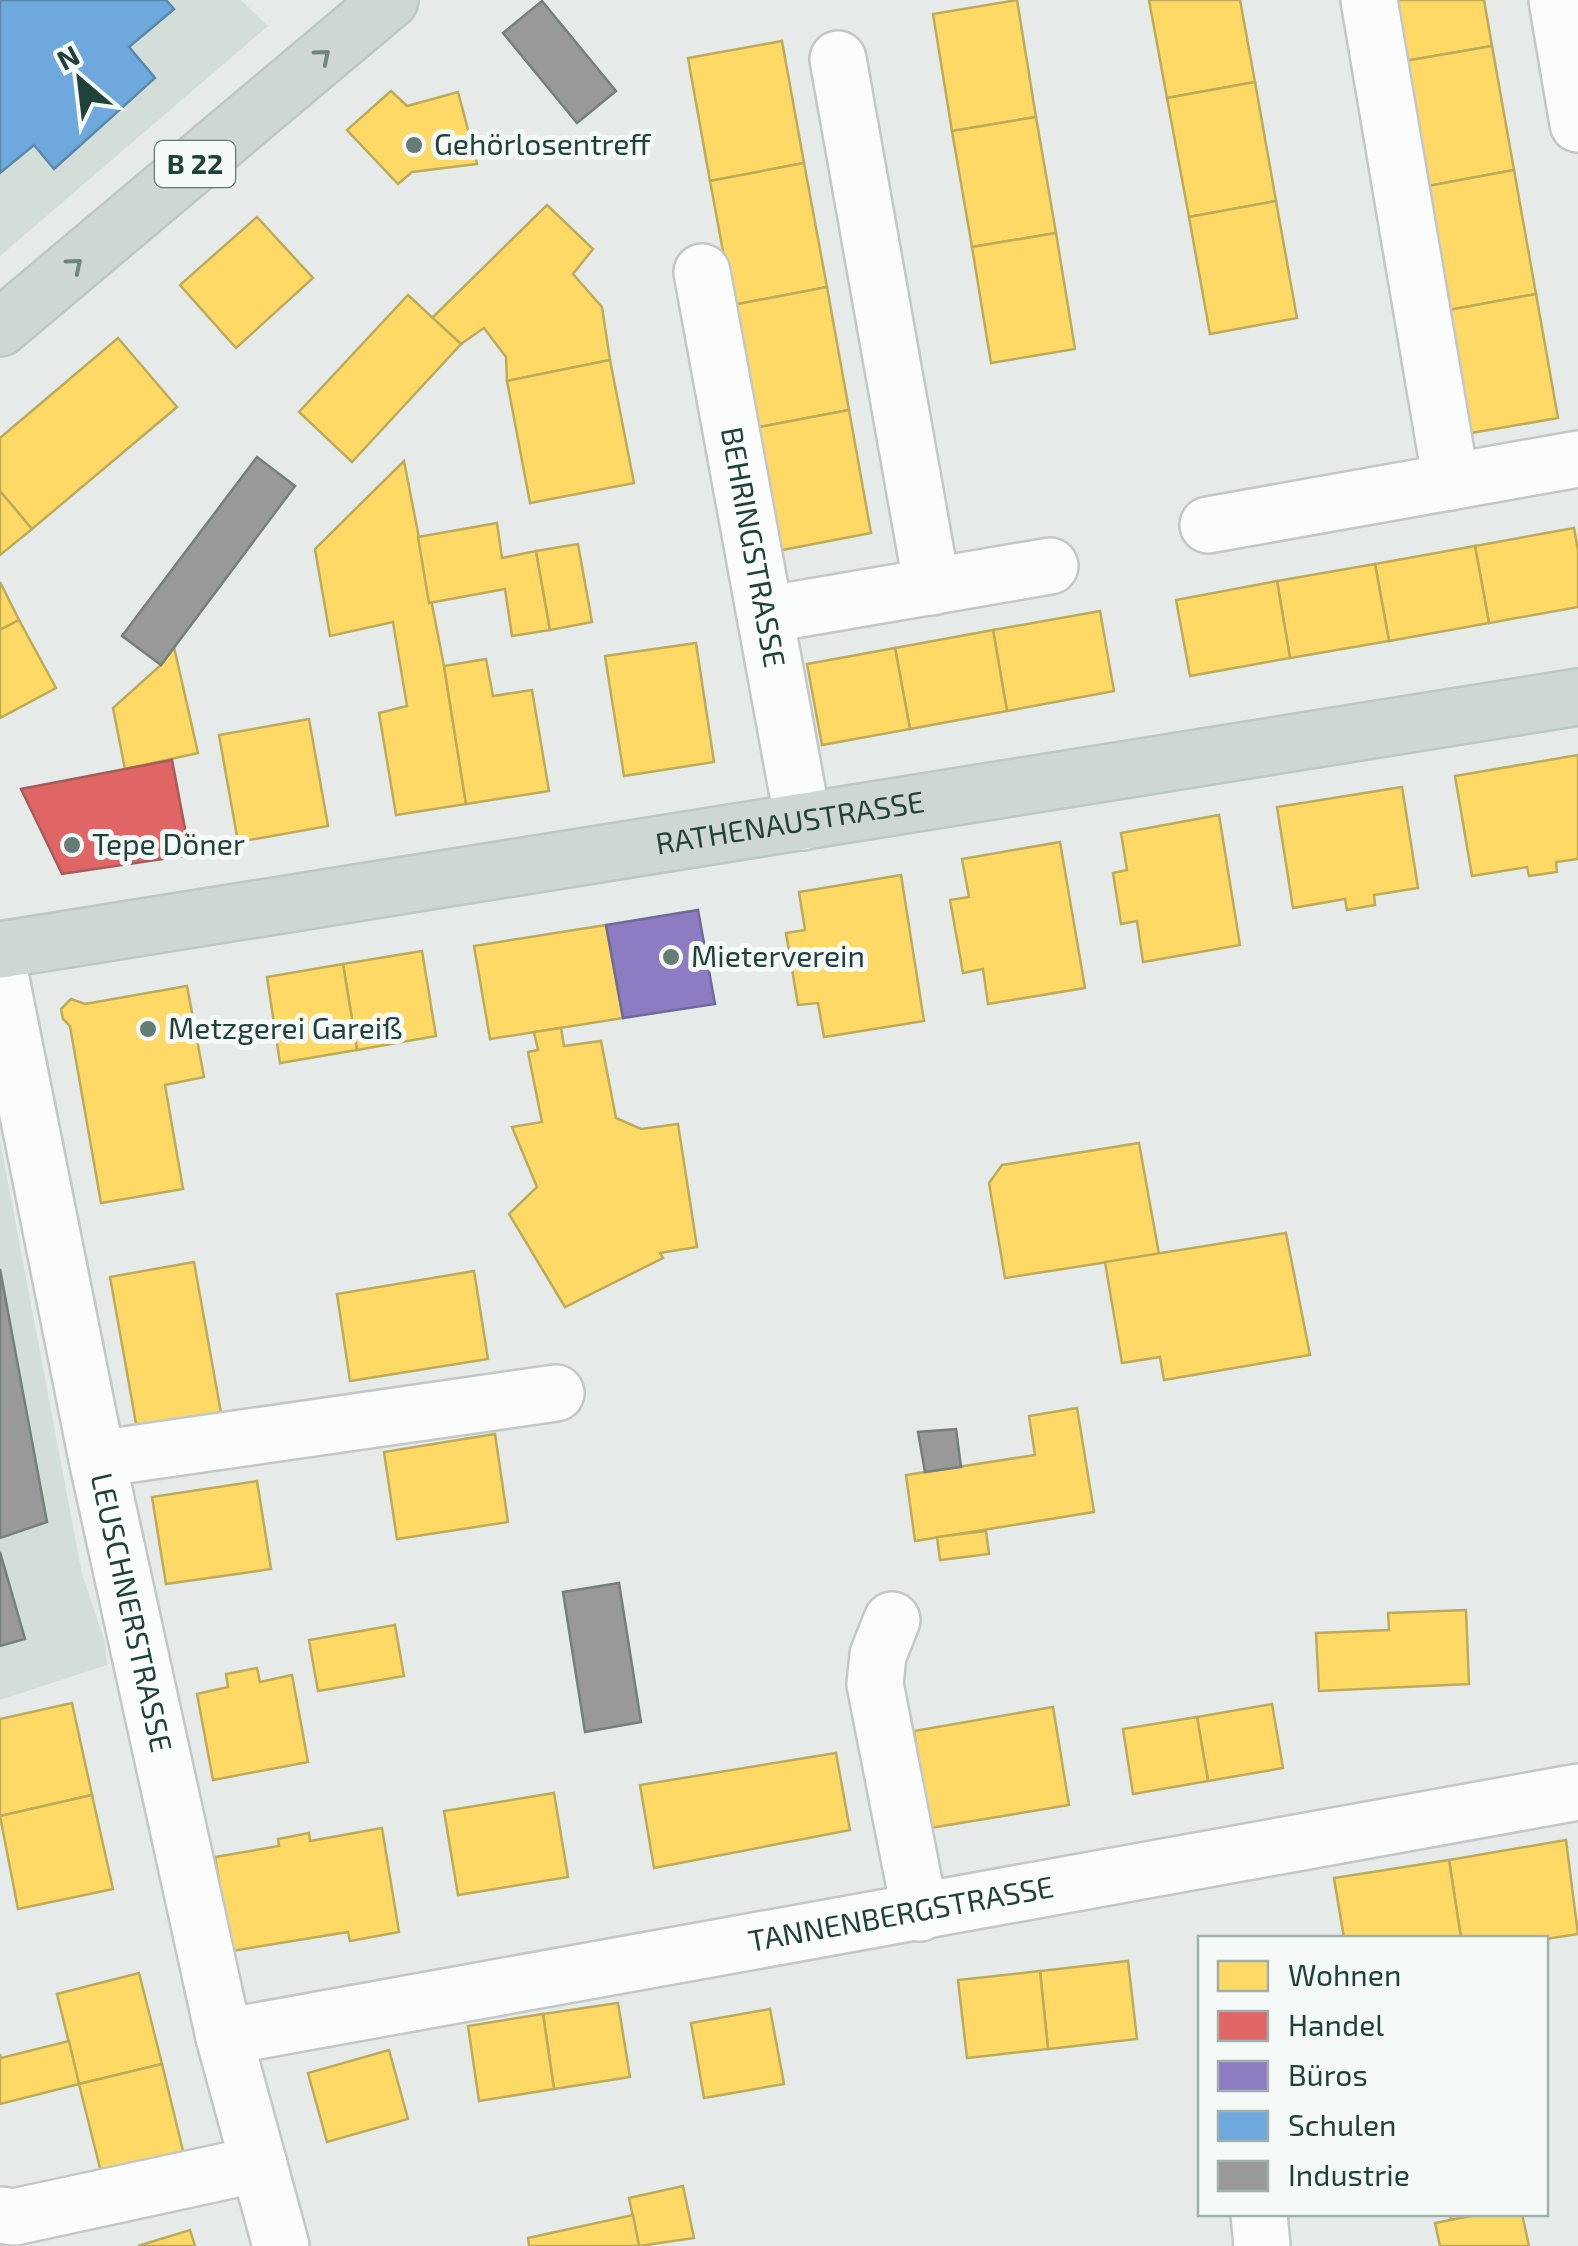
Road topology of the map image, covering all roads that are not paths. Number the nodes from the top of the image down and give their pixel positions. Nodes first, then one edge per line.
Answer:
1 (390, 0) edge
2 (1368, 0) edge
3 (1557, 0) edge
4 (838, 59) dead end
5 (1578, 124) edge
6 (702, 272) dead end
7 (0, 328) edge
8 (1578, 460) edge
9 (1450, 482) junction
10 (1208, 525) dead end
11 (1050, 566) dead end
12 (932, 587) junction
13 (765, 616) junction
14 (1578, 696) edge
15 (802, 822) junction
16 (0, 950) edge
17 (0, 974) edge
18 (556, 1393) dead end
19 (97, 1459) junction
20 (892, 1620) dead end
21 (1578, 1792) edge
22 (920, 1913) junction
23 (224, 2037) junction
24 (258, 2164) junction
25 (0, 2215) edge
26 (1258, 2216) edge
27 (281, 2246) edge
28 (1262, 2246) edge

7 -> 1 main road, B 22
2 - 9 street
3 - 5 street
4 - 12 street
6 - 13 street, BEHRINGSTRASSE
8 - 9 street
9 - 10 street
11 - 12 street
12 - 13 street
13 - 15 street, BEHRINGSTRASSE
14 - 15 main road, RATHENAUSTRASSE
15 - 16 main road, RATHENAUSTRASSE
17 - 19 street, LEUSCHNERSTRASSE
18 - 19 street
19 - 23 street, LEUSCHNERSTRASSE
20 - 22 street
21 - 22 street, TANNENBERGSTRASSE
22 - 23 street, TANNENBERGSTRASSE
23 - 24 street, LEUSCHNERSTRASSE
24 - 25 street
24 - 27 street, LEUSCHNERSTRASSE
26 - 28 street

